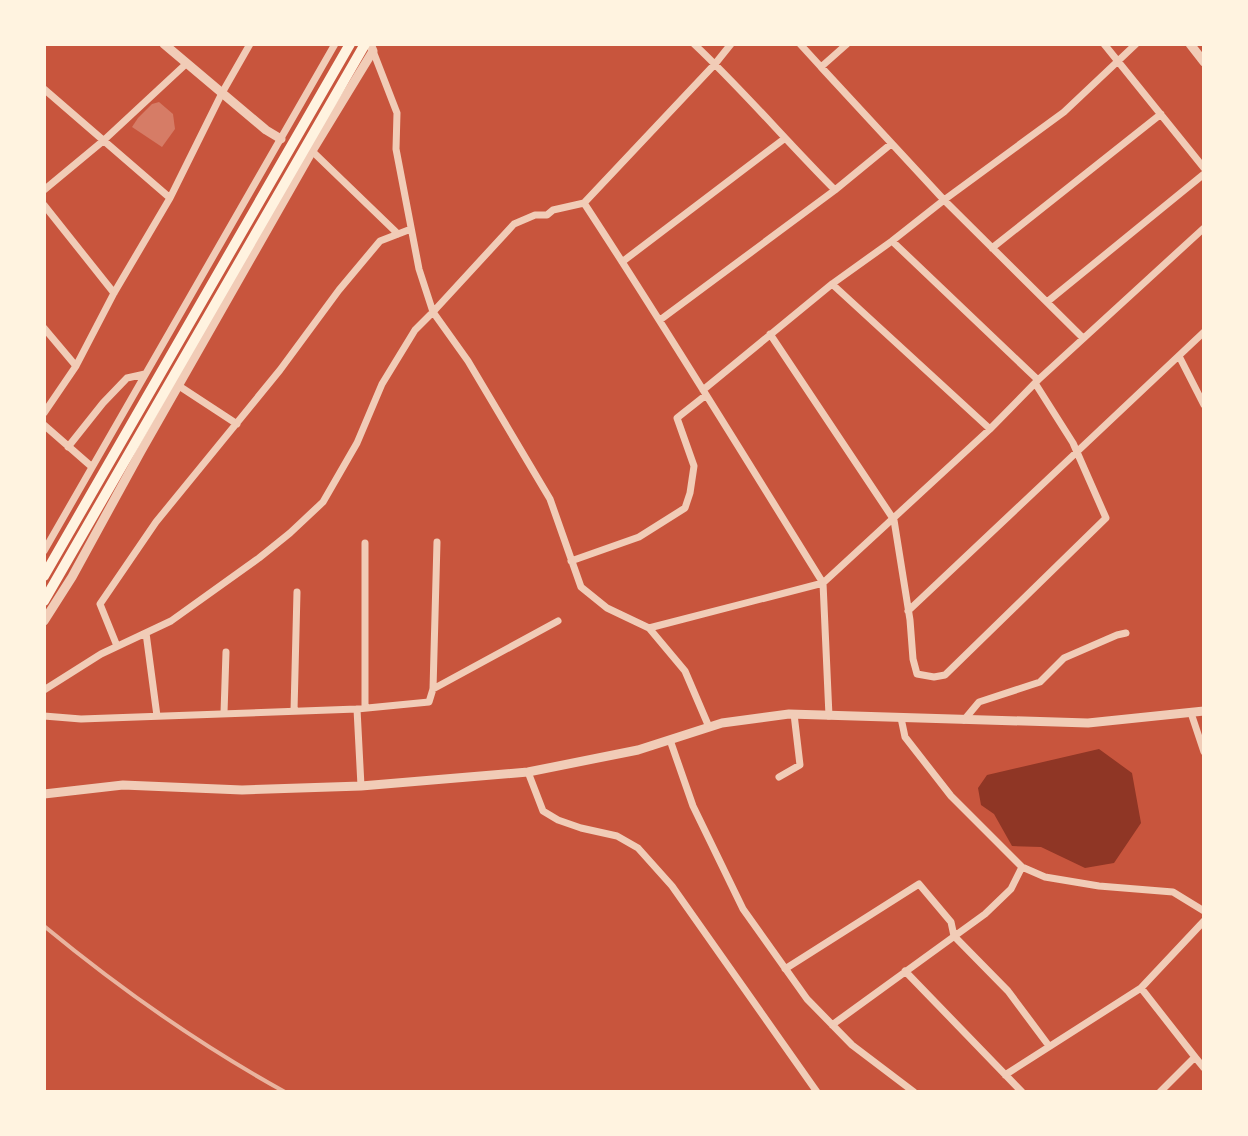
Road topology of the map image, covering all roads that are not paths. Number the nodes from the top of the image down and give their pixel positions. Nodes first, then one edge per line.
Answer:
1 (164, 44) edge
2 (250, 44) edge
3 (335, 44) edge
4 (694, 44) edge
5 (731, 44) edge
6 (800, 44) edge
7 (847, 44) edge
8 (1104, 44) edge
9 (1136, 44) edge
10 (1190, 44) edge
11 (349, 46) edge
12 (370, 46) edge
13 (1118, 60) junction
14 (1204, 62) edge
15 (187, 63) junction
16 (715, 64) junction
17 (821, 67) junction
18 (44, 89) edge
19 (222, 93) junction
20 (1161, 114) junction
21 (281, 139) junction
22 (784, 139) junction
23 (103, 141) junction
24 (891, 144) junction
25 (312, 151) junction
26 (1204, 168) edge
27 (1204, 174) edge
28 (45, 189) edge
29 (835, 190) junction
30 (170, 198) junction
31 (944, 200) junction
32 (584, 203) junction
33 (44, 205) edge
34 (1204, 228) edge
35 (411, 229) junction
36 (398, 234) junction
37 (892, 241) junction
38 (992, 248) junction
39 (622, 262) junction
40 (832, 284) junction
41 (114, 293) junction
42 (1047, 302) junction
43 (433, 312) junction
44 (660, 320) junction
45 (44, 328) edge
46 (1204, 332) edge
47 (770, 334) junction
48 (1083, 338) junction
49 (1179, 356) junction
50 (76, 366) junction
51 (146, 374) junction
52 (1037, 381) junction
53 (179, 386) junction
54 (704, 392) junction
55 (1204, 405) edge
56 (44, 413) edge
57 (237, 424) junction
58 (44, 425) edge
59 (990, 429) junction
60 (68, 447) junction
61 (1077, 452) junction
62 (92, 467) junction
63 (894, 520) junction
64 (437, 542) dead end
65 (365, 543) dead end
66 (44, 551) edge
67 (571, 561) junction
68 (44, 576) edge
69 (823, 583) junction
70 (297, 592) dead end
71 (44, 601) edge
72 (908, 611) junction
73 (44, 621) edge
74 (558, 621) dead end
75 (649, 628) junction
76 (146, 633) junction
77 (1126, 633) dead end
78 (117, 646) junction
79 (226, 652) dead end
80 (433, 689) junction
81 (44, 690) edge
82 (361, 709) junction
83 (294, 711) junction
84 (1204, 711) edge
85 (224, 713) junction
86 (1191, 713) junction
87 (794, 714) junction
88 (44, 716) edge
89 (157, 716) junction
90 (829, 716) junction
91 (901, 718) junction
92 (964, 720) junction
93 (709, 727) junction
94 (670, 740) junction
95 (1204, 752) edge
96 (528, 772) junction
97 (779, 777) dead end
98 (361, 786) junction
99 (44, 794) edge
100 (1022, 867) junction
101 (1204, 911) edge
102 (1204, 921) edge
103 (954, 936) junction
104 (785, 969) junction
105 (905, 971) junction
106 (1141, 988) junction
107 (832, 1025) junction
108 (1049, 1046) junction
109 (1195, 1057) junction
110 (1204, 1068) edge
111 (1005, 1075) junction
112 (817, 1092) edge
113 (914, 1092) edge
114 (1022, 1092) edge
115 (1160, 1092) edge

1 - 15 street
2 - 19 street
3 - 21 street
4 - 16 street
5 - 16 street
6 - 17 street
7 - 17 street
8 - 13 street
9 - 13 street
10 - 14 street
11 - 68 main road
12 - 25 street
12 - 35 street
12 - 71 main road
13 - 20 street
13 - 31 street
15 - 19 street
15 - 23 street
16 - 22 street
16 - 32 street
17 - 24 street
18 - 23 street
19 - 21 street
19 - 30 street
20 - 26 street
20 - 38 street
21 - 51 street
22 - 29 street
22 - 39 street
23 - 28 street
23 - 30 street
24 - 29 street
24 - 31 street
25 - 36 street
25 - 53 street
27 - 42 street
29 - 44 street
30 - 41 street
31 - 37 street
31 - 38 street
32 - 39 street
32 - 43 street
33 - 41 street
34 - 48 street
35 - 36 street
35 - 43 street
36 - 57 street
37 - 40 street
37 - 52 street
38 - 42 street
39 - 44 street
40 - 47 street
40 - 59 street
41 - 50 street
42 - 48 street
43 - 67 street
43 - 76 street
44 - 54 street
45 - 50 street
46 - 49 street
47 - 54 street
47 - 63 street
48 - 52 street
49 - 55 street
49 - 61 street
50 - 56 street
51 - 60 street
51 - 62 street
52 - 59 street
52 - 61 street
53 - 57 street
53 - 73 street
54 - 67 street
54 - 69 street
57 - 78 street
58 - 60 street
59 - 63 street
60 - 62 street
61 - 72 street
61 - 72 street
62 - 66 street
63 - 69 street
63 - 72 street
64 - 80 street
65 - 82 street
67 - 75 street
69 - 75 street
69 - 90 street
70 - 83 street
74 - 80 street
75 - 93 street
76 - 78 street
76 - 89 street
77 - 92 street
78 - 81 street
79 - 85 street
80 - 82 street
82 - 83 street
82 - 98 street
83 - 85 street
84 - 86 street
85 - 89 street
86 - 92 street
86 - 95 street
87 - 90 street
87 - 93 street
87 - 97 street
88 - 89 street
90 - 91 street
91 - 92 street
91 - 100 street
93 - 94 street
94 - 96 street
94 - 104 street
96 - 98 street
96 - 112 street
98 - 99 street
100 - 101 street
100 - 103 street
102 - 106 street
103 - 104 street
103 - 105 street
103 - 108 street
104 - 107 street
105 - 107 street
105 - 111 street
106 - 108 street
106 - 109 street
107 - 113 street
108 - 111 street
109 - 110 street
109 - 115 street
111 - 114 street

